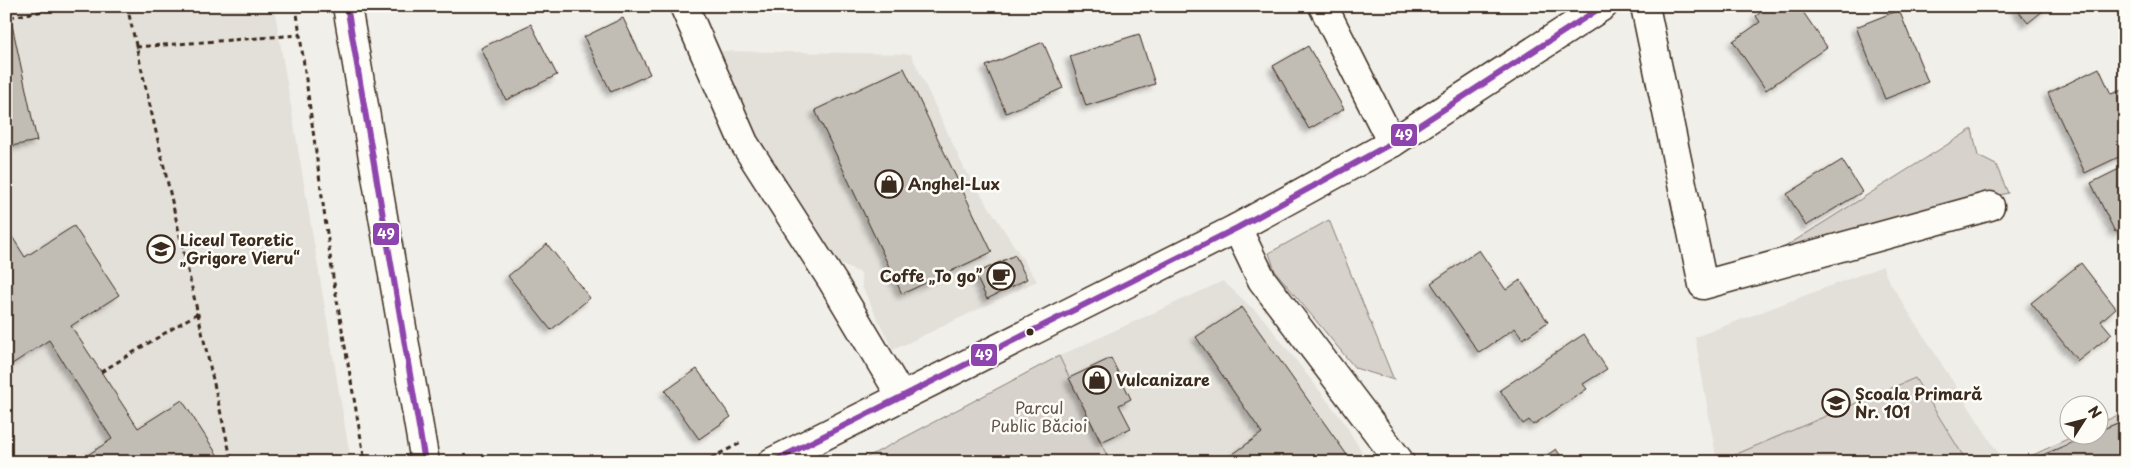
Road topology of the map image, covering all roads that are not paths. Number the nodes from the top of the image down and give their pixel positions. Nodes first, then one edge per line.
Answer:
1 (347, 6) edge
2 (684, 6) edge
3 (1323, 6) edge
4 (1603, 6) edge
5 (1644, 6) edge
6 (1392, 143) junction
7 (1990, 206) dead end
8 (1237, 228) junction
9 (901, 396) junction
10 (425, 462) edge
11 (772, 462) edge
12 (1400, 462) edge

1 - 10 main road
2 - 9 main road
3 - 6 main road
4 - 6 main road
5 - 7 main road
6 - 8 main road
8 - 9 main road
8 - 12 main road
9 - 11 main road

